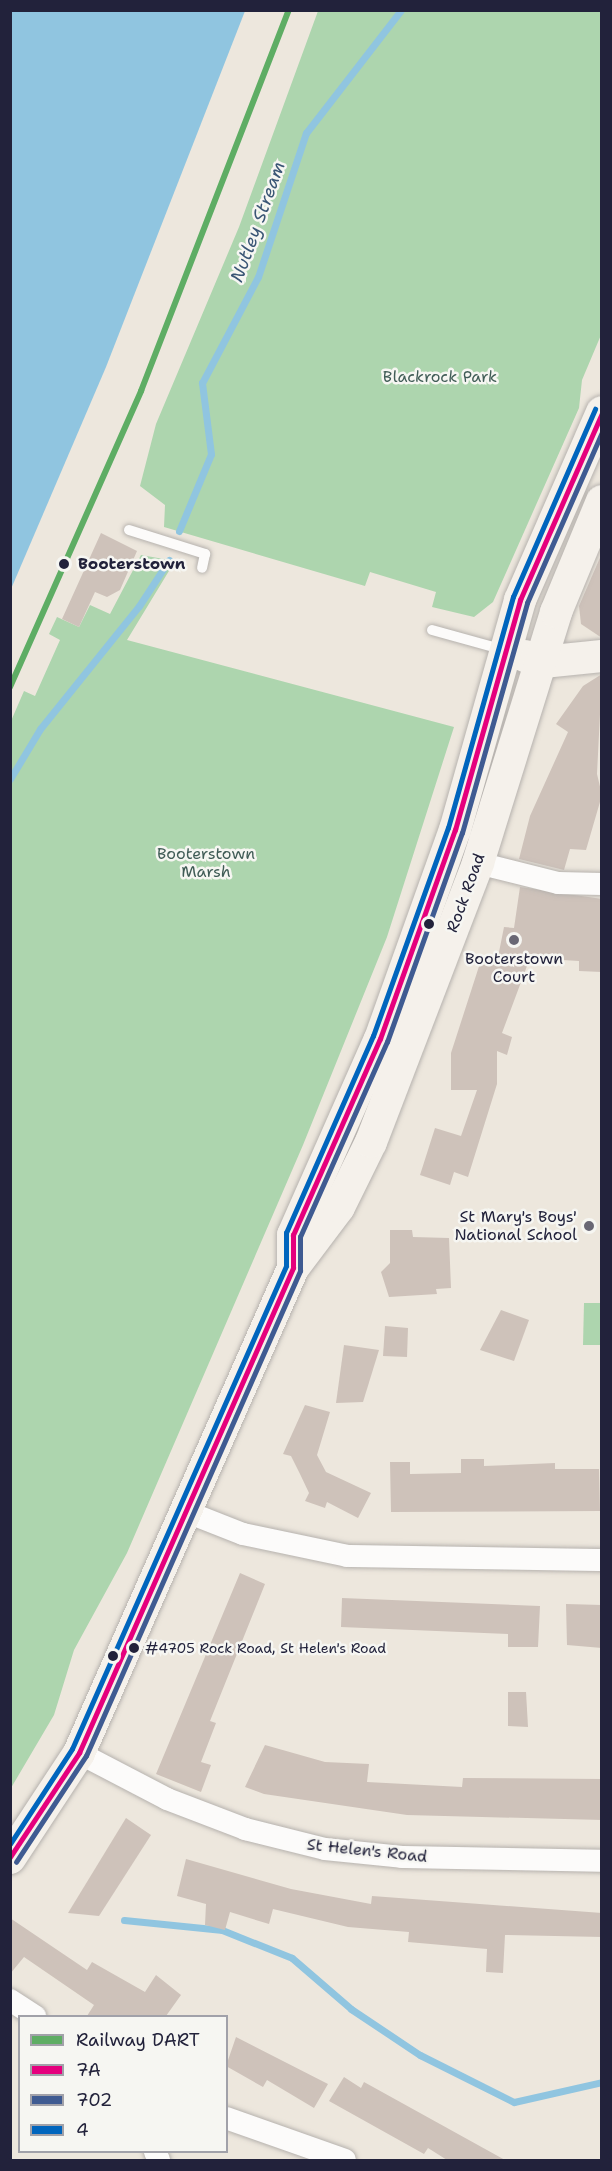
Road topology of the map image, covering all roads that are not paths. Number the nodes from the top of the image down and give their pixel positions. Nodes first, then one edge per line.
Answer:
1 (602, 412) edge
2 (602, 501) edge
3 (129, 530) dead end
4 (202, 568) dead end
5 (432, 630) dead end
6 (504, 650) junction
7 (602, 656) edge
8 (543, 662) junction
9 (478, 863) junction
10 (602, 884) edge
11 (293, 1268) junction
12 (187, 1512) junction
13 (602, 1560) edge
14 (79, 1753) junction
15 (10, 1858) edge
16 (602, 1861) edge
17 (10, 2000) edge
18 (33, 2015) edge
19 (228, 2119) edge
20 (345, 2160) edge

1 - 6 main road, Rock Road
2 - 8 main road, Rock Road
3 - 4 lane
5 - 6 lane
6 - 8 main road
6 - 11 main road, Rock Road
7 - 8 main road
8 - 9 main road, Rock Road
9 - 10 street
9 - 11 main road, Rock Road
11 - 12 main road, Rock Road
12 - 13 street
12 - 14 main road, Rock Road
14 - 15 main road, Rock Road
14 - 16 street, St Helen's Road
17 - 18 street
19 - 20 street

